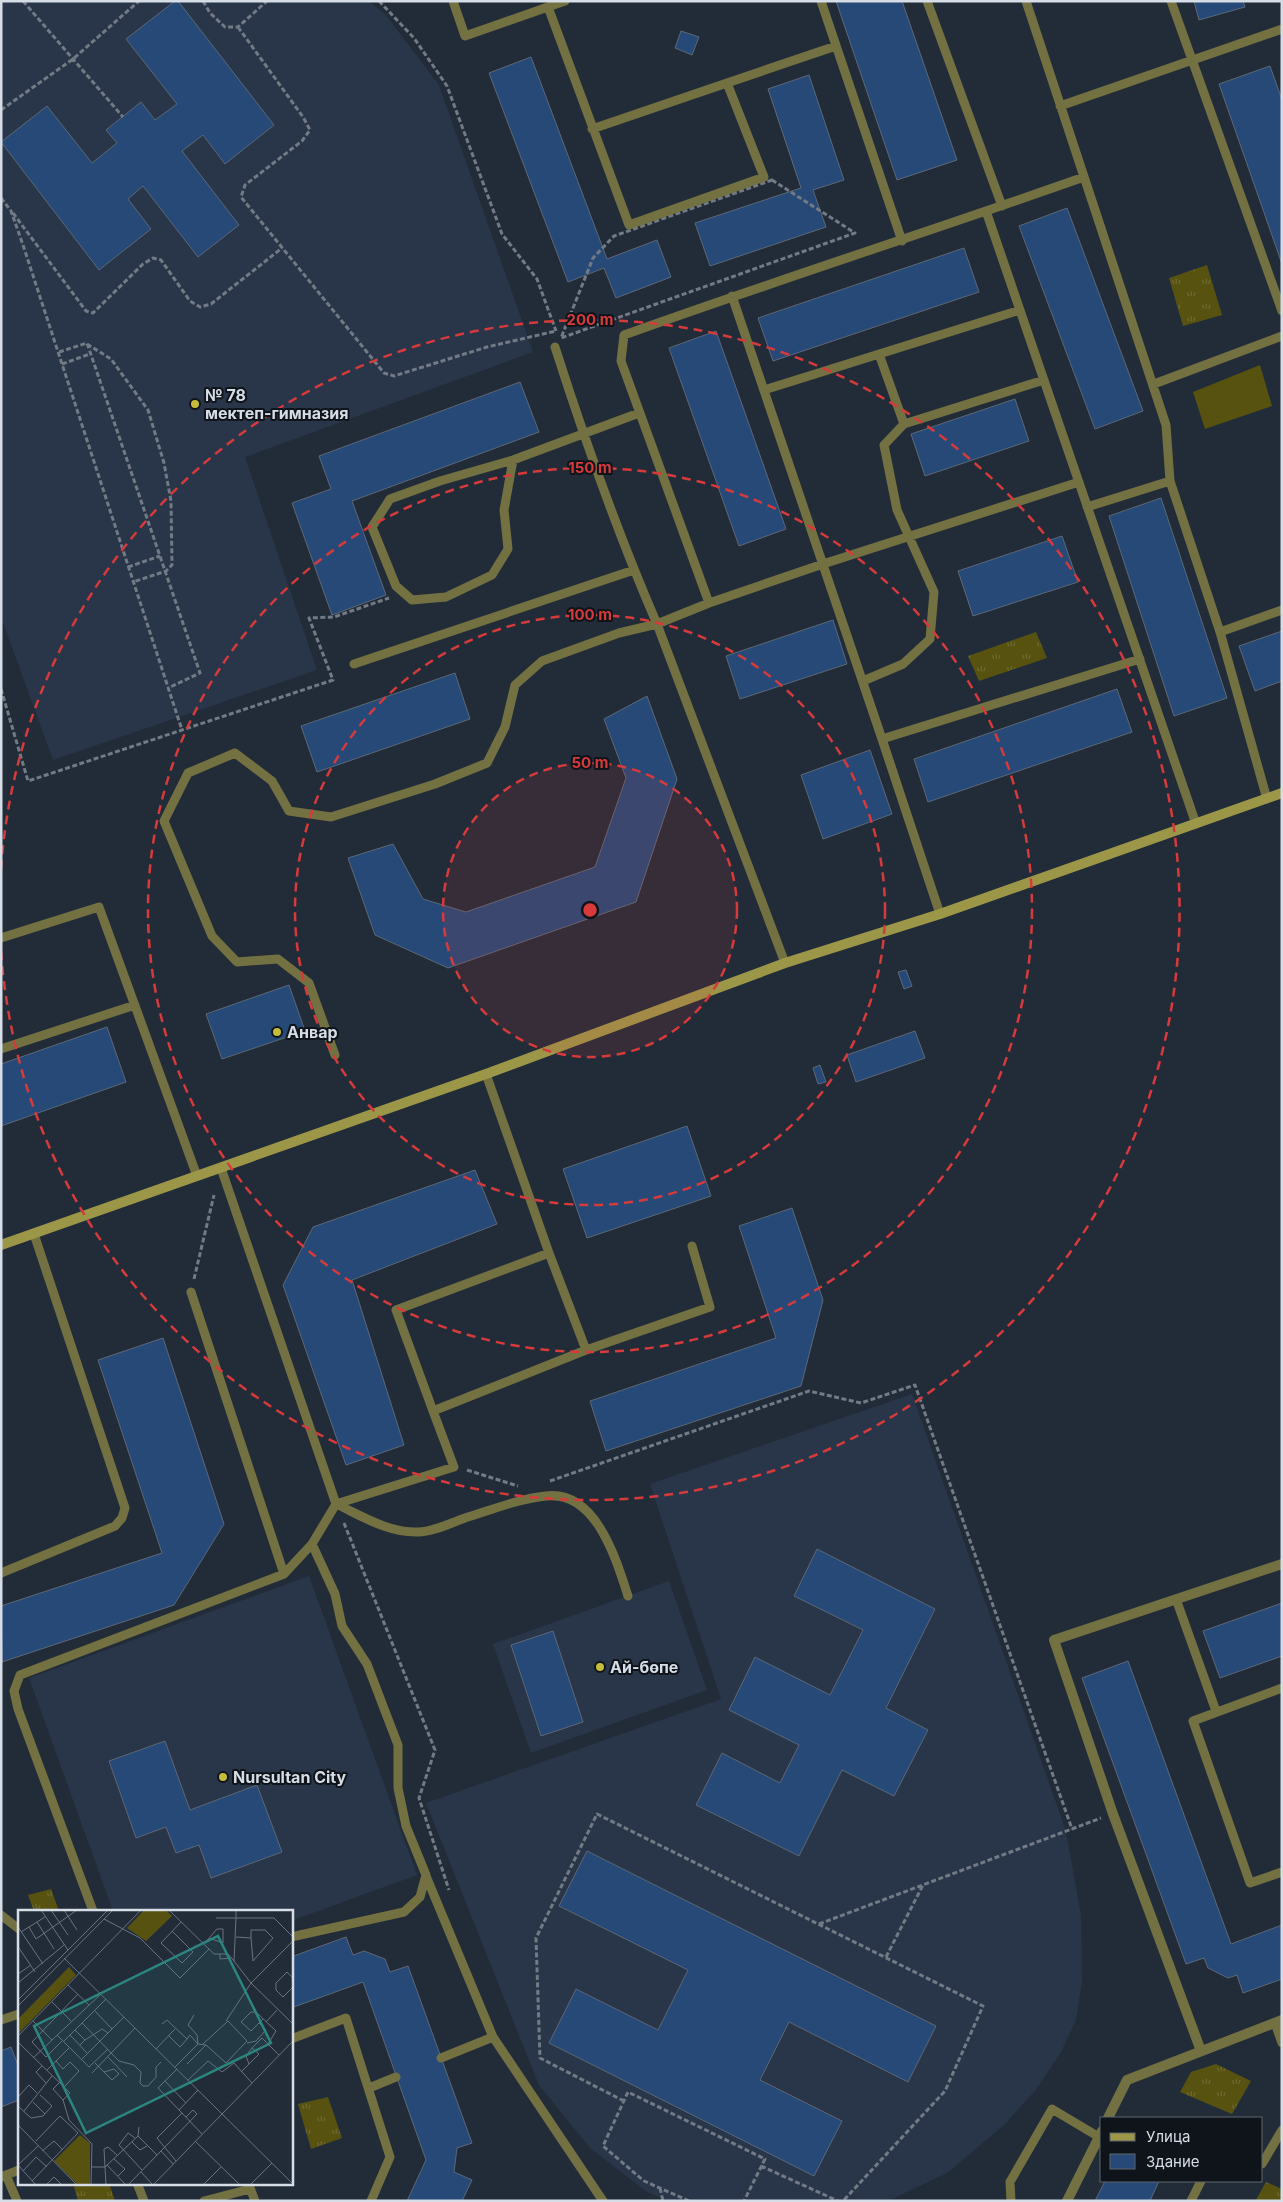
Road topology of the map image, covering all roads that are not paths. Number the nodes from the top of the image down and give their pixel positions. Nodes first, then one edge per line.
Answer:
1 (453, 1) edge
2 (565, 1) edge
3 (821, 1) edge
4 (927, 1) edge
5 (1026, 1) edge
6 (1171, 1) edge
7 (548, 7) junction
8 (1282, 29) edge
9 (836, 46) junction
10 (1192, 60) junction
11 (727, 83) junction
12 (1060, 106) junction
13 (592, 129) junction
14 (1084, 177) junction
15 (1002, 206) junction
16 (986, 211) junction
17 (902, 241) junction
18 (732, 296) junction
19 (1020, 310) junction
20 (1282, 311) edge
21 (1282, 336) edge
22 (555, 347) road end
23 (879, 354) junction
24 (1044, 380) junction
25 (1154, 384) junction
26 (764, 390) junction
27 (639, 413) junction
28 (904, 424) junction
29 (582, 432) junction
30 (513, 460) junction
31 (1170, 481) junction
32 (1079, 482) junction
33 (1088, 507) junction
34 (909, 536) junction
35 (823, 564) junction
36 (634, 570) junction
37 (709, 603) junction
38 (1282, 610) edge
39 (657, 624) junction
40 (1220, 632) junction
41 (1140, 659) junction
42 (354, 664) dead end
43 (863, 681) junction
44 (882, 739) junction
45 (1282, 793) edge
46 (1267, 799) junction
47 (1196, 824) junction
48 (940, 914) junction
49 (1, 938) edge
50 (785, 963) junction
51 (134, 1005) junction
52 (1, 1049) edge
53 (335, 1055) dead end
54 (486, 1074) junction
55 (221, 1168) junction
56 (197, 1176) junction
57 (34, 1234) junction
58 (1, 1245) edge
59 (692, 1246) dead end
60 (548, 1253) junction
61 (191, 1292) road end
62 (586, 1350) junction
63 (433, 1411) junction
64 (336, 1504) junction
65 (312, 1544) junction
66 (1282, 1564) edge
67 (1, 1573) edge
68 (284, 1574) junction
69 (628, 1596) dead end
70 (1176, 1599) junction
71 (1282, 1688) edge
72 (1216, 1711) junction
73 (1282, 1872) edge
74 (426, 1875) junction
75 (93, 1910) edge
76 (1, 1915) edge
77 (18, 1928) edge
78 (292, 1937) edge
79 (18, 2014) edge
80 (1, 2020) edge
81 (1278, 2022) edge
82 (492, 2037) junction
83 (292, 2039) edge
84 (1282, 2043) edge
85 (1201, 2051) junction
86 (441, 2058) dead end
87 (396, 2077) dead end
88 (368, 2088) junction
89 (1108, 2117) edge
90 (1282, 2130) edge
91 (1100, 2134) edge
92 (1263, 2162) edge
93 (18, 2170) edge
94 (4, 2176) edge
95 (1201, 2182) edge
96 (137, 2184) edge
97 (249, 2186) edge
98 (17, 2201) edge
99 (144, 2201) edge
100 (204, 2201) edge
101 (255, 2201) edge
102 (371, 2201) edge
103 (603, 2201) edge
104 (1011, 2201) edge
105 (1067, 2201) edge
106 (1192, 2201) edge

1 - 7 lane
2 - 7 lane
3 - 9 lane
4 - 15 lane
5 - 12 lane
6 - 10 lane
7 - 13 lane
8 - 10 lane
9 - 11 lane
9 - 17 lane
10 - 12 lane
10 - 20 lane
11 - 13 lane
11 - 13 lane
12 - 14 lane
14 - 15 lane
14 - 25 lane
15 - 16 lane
16 - 17 lane
16 - 19 lane
17 - 18 lane
18 - 26 lane
18 - 27 lane
19 - 23 lane
19 - 24 lane
21 - 25 lane
22 - 29 lane
23 - 26 lane
23 - 28 lane
24 - 28 lane
24 - 32 lane
25 - 31 lane
26 - 35 lane
27 - 29 lane
27 - 37 lane
28 - 34 lane
29 - 30 lane
29 - 36 lane
30 - 30 lane
31 - 33 lane
31 - 40 lane
32 - 33 lane
32 - 34 lane
33 - 41 lane
34 - 35 lane
34 - 43 lane
35 - 37 lane
35 - 43 lane
36 - 39 lane
36 - 42 lane
37 - 39 lane
38 - 40 lane
39 - 50 lane
39 - 53 lane
40 - 46 lane
41 - 44 lane
41 - 47 lane
43 - 44 lane
44 - 48 lane
45 - 46 street
46 - 47 street
47 - 48 street
48 - 50 street
49 - 51 lane
50 - 54 street
51 - 52 lane
51 - 56 lane
54 - 55 street
54 - 60 lane
55 - 56 street
55 - 64 lane
56 - 57 street
57 - 58 street
57 - 67 lane
59 - 62 lane
60 - 62 lane
60 - 63 lane
61 - 68 lane
62 - 63 lane
63 - 64 lane
64 - 65 lane
64 - 69 lane
65 - 68 lane
65 - 74 lane
66 - 70 street
68 - 75 lane
70 - 72 lane
70 - 85 street
71 - 72 lane
72 - 73 lane
74 - 78 lane
74 - 82 lane
76 - 77 lane
79 - 80 lane
81 - 84 lane
81 - 85 street
82 - 86 lane
82 - 103 lane
83 - 88 lane
85 - 89 street
87 - 88 lane
88 - 102 lane
90 - 92 lane
91 - 104 lane
91 - 105 street
93 - 94 lane
94 - 98 lane
95 - 106 lane
96 - 99 lane
97 - 100 lane
97 - 101 lane

